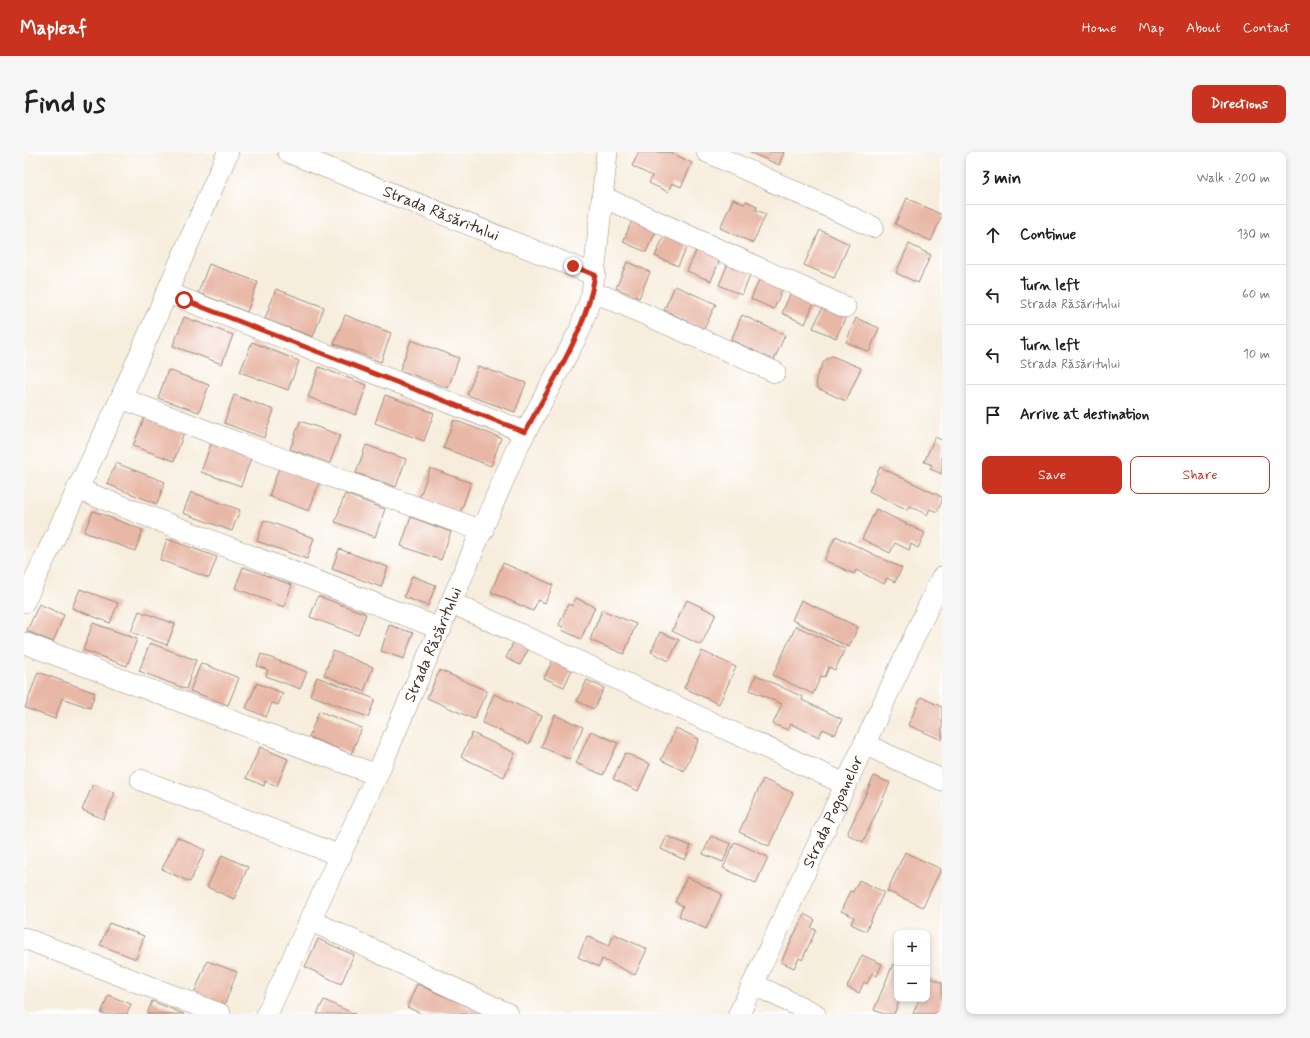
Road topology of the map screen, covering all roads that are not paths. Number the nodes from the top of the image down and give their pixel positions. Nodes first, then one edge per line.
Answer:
1 (228, 152) edge
2 (288, 152) edge
3 (607, 152) edge
4 (707, 152) edge
5 (603, 197) junction
6 (873, 227) dead end
7 (593, 284) junction
8 (168, 294) junction
9 (845, 307) dead end
10 (775, 372) dead end
11 (121, 398) junction
12 (525, 432) junction
13 (77, 489) junction
14 (482, 531) junction
15 (942, 577) edge
16 (24, 602) edge
17 (452, 603) junction
18 (441, 629) junction
19 (24, 643) edge
20 (864, 744) junction
21 (377, 775) junction
22 (141, 780) dead end
23 (942, 780) edge
24 (845, 784) junction
25 (341, 856) junction
26 (310, 920) junction
27 (24, 938) edge
28 (753, 984) junction
29 (220, 1014) edge
30 (267, 1014) edge
31 (508, 1014) edge
32 (739, 1014) edge
33 (815, 1014) edge

1 - 8 street
2 - 7 street, Strada Răsăritului
3 - 5 street, Strada Răsăritului
4 - 6 street
5 - 7 street, Strada Răsăritului
5 - 9 street
7 - 10 street
7 - 12 street, Strada Răsăritului
8 - 11 street
8 - 12 street
11 - 13 street
11 - 14 street
12 - 14 street, Strada Răsăritului
13 - 16 street
13 - 18 street
14 - 17 street, Strada Răsăritului
15 - 20 street, Strada Pogoanelor
17 - 18 street, Strada Răsăritului
17 - 24 street
18 - 21 street, Strada Răsăritului
19 - 21 street
20 - 23 street
20 - 24 street, Strada Pogoanelor
21 - 25 street, Strada Răsăritului
22 - 25 street
24 - 28 street, Strada Pogoanelor
25 - 26 street, Strada Răsăritului
26 - 30 street, Strada Răsăritului
26 - 31 street
27 - 29 street
28 - 32 street, Strada Pogoanelor
28 - 33 street

